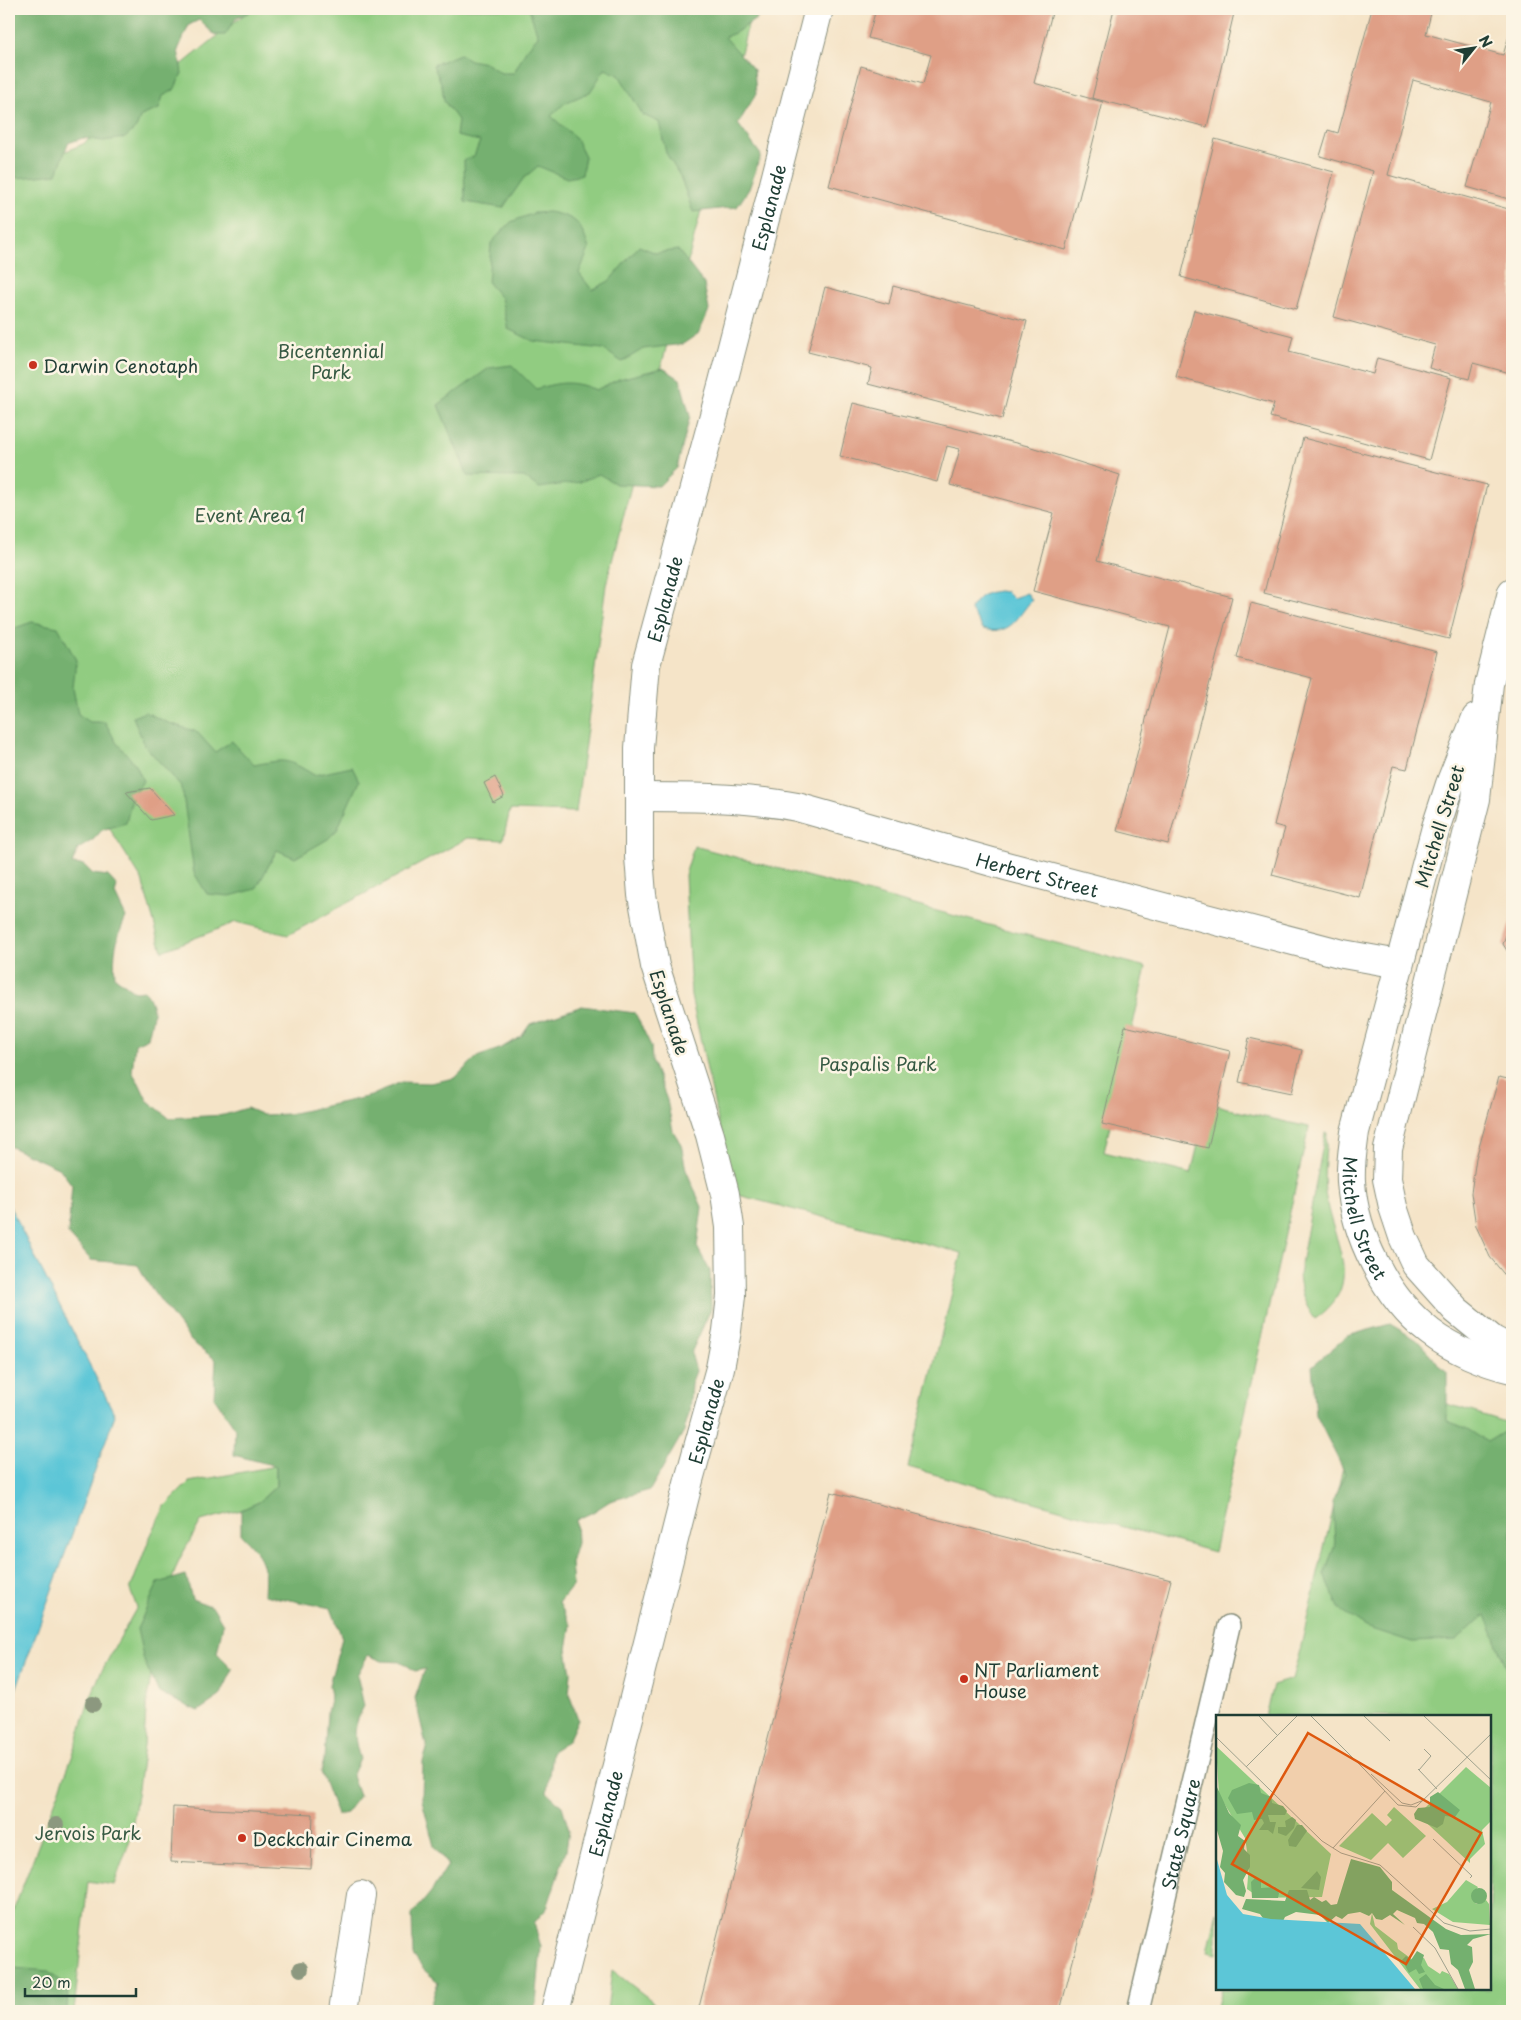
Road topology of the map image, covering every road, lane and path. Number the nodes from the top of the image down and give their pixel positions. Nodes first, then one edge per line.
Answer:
1 (819, 9) edge
2 (1512, 592) edge
3 (1489, 684) junction
4 (639, 797) junction
5 (1399, 964) junction
6 (1432, 975) junction
7 (1416, 1265) junction
8 (1389, 1286) junction
9 (1512, 1350) edge
10 (1512, 1369) edge
11 (1229, 1626) dead end
12 (361, 1895) dead end
13 (343, 2011) edge
14 (555, 2011) edge
15 (1138, 2011) edge

1 - 4 street, Esplanade
2 - 3 street, Mitchell Street
3 - 5 street, Mitchell Street
3 - 6 street, Mitchell Street
4 - 5 street, Herbert Street
4 - 14 street, Esplanade
5 - 6 street, Herbert Street
5 - 8 street, Mitchell Street
6 - 7 street, Mitchell Street
7 - 8 street, Mitchell Street
7 - 9 street
8 - 10 street
11 - 15 street, State Square
12 - 13 street

